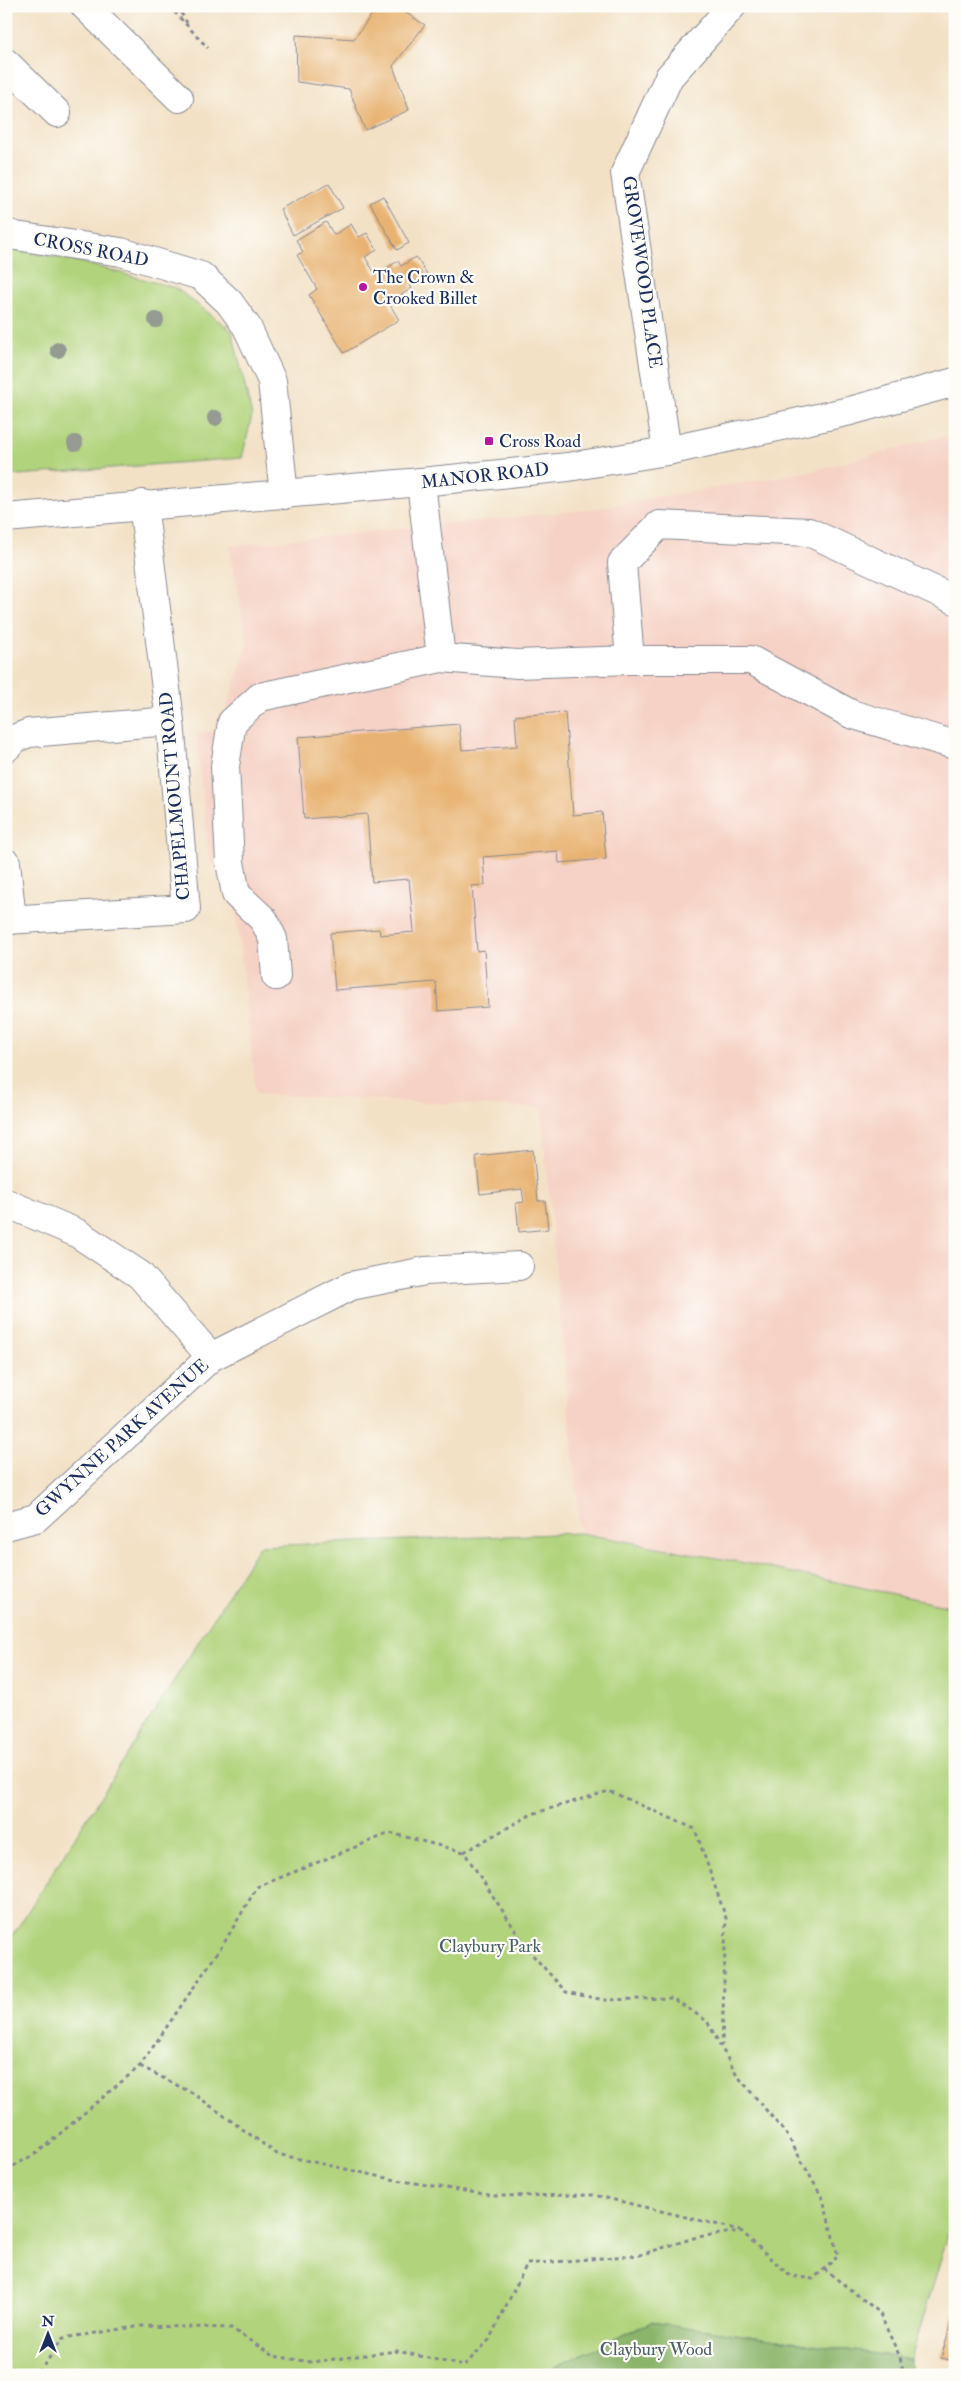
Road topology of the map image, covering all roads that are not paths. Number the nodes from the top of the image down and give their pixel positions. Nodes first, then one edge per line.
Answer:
1 (85, 6) edge
2 (732, 6) edge
3 (6, 63) edge
4 (179, 98) dead end
5 (58, 113) dead end
6 (6, 233) edge
7 (955, 382) edge
8 (667, 451) junction
9 (421, 482) junction
10 (284, 494) junction
11 (143, 504) junction
12 (6, 518) edge
13 (955, 600) edge
14 (441, 658) junction
15 (630, 660) junction
16 (170, 721) junction
17 (955, 746) edge
18 (6, 748) edge
19 (6, 863) edge
20 (9, 920) edge
21 (276, 976) dead end
22 (6, 1204) edge
23 (519, 1266) dead end
24 (211, 1357) junction
25 (6, 1526) edge

1 - 4 street
2 - 8 street, GROVEWOOD PLACE
3 - 5 street
6 - 10 street, CROSS ROAD
7 - 8 street, MANOR ROAD
8 - 9 street, MANOR ROAD
9 - 10 street, MANOR ROAD
9 - 14 street
10 - 11 street, MANOR ROAD
11 - 12 street, MANOR ROAD
11 - 16 street, CHAPELMOUNT ROAD
13 - 15 street
14 - 15 street
14 - 21 street
15 - 17 street
16 - 18 street
16 - 20 street, CHAPELMOUNT ROAD
19 - 20 street
22 - 24 street
23 - 24 street, GWYNNE PARK AVENUE
24 - 25 street, GWYNNE PARK AVENUE

